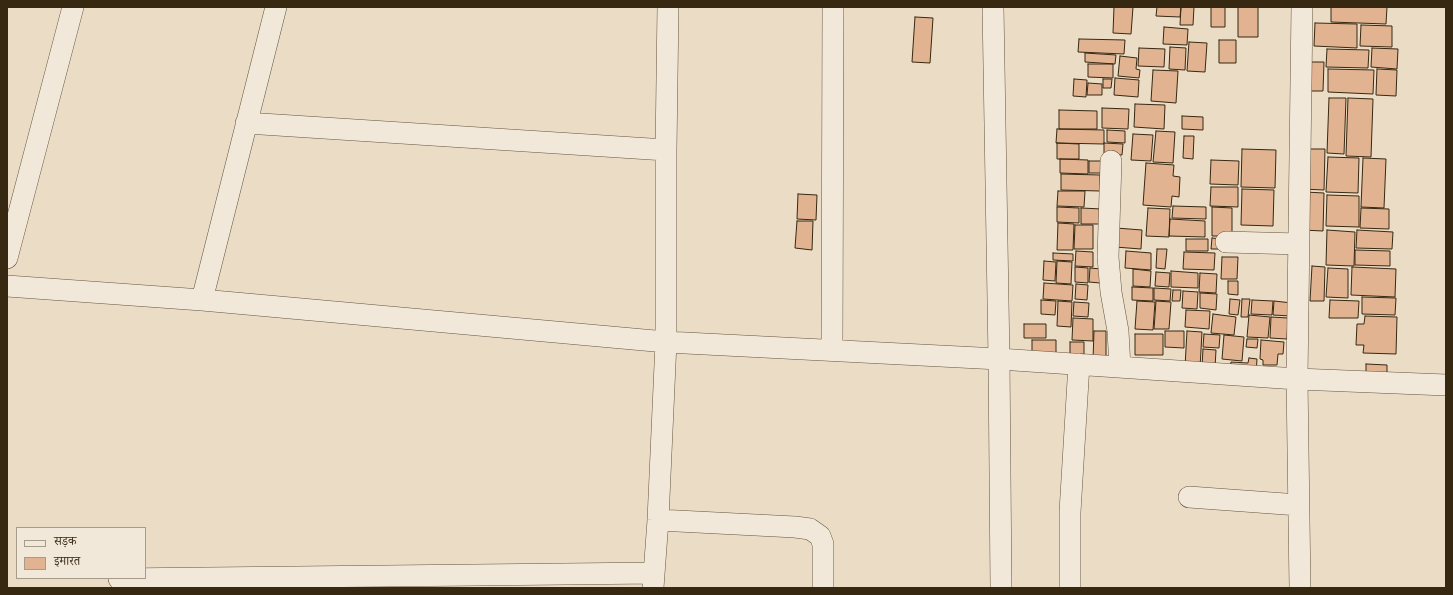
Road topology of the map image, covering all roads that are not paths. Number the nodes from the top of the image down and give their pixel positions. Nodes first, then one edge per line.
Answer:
1 (73, 7) edge
2 (276, 7) edge
3 (668, 7) edge
4 (833, 7) edge
5 (993, 7) edge
6 (1302, 7) edge
7 (246, 123) junction
8 (666, 150) junction
9 (1111, 161) dead end
10 (1226, 242) dead end
11 (1299, 244) junction
12 (7, 258) edge
13 (7, 286) edge
14 (202, 300) junction
15 (666, 342) junction
16 (832, 350) junction
17 (999, 359) junction
18 (1079, 364) junction
19 (1120, 367) junction
20 (1297, 380) junction
21 (1446, 385) edge
22 (1189, 497) dead end
23 (1299, 505) junction
24 (658, 520) junction
25 (119, 579) dead end
26 (653, 581) edge
27 (823, 588) edge
28 (1000, 588) edge
29 (1070, 588) edge
30 (1300, 588) edge

1 - 12 street
2 - 7 street
3 - 8 street
4 - 16 street
5 - 17 street
6 - 11 street
7 - 8 street
7 - 14 street
8 - 15 street
9 - 19 street
10 - 11 street
11 - 20 street
13 - 14 street
14 - 15 street
15 - 16 street
15 - 24 street
16 - 17 street
17 - 18 street
17 - 28 street
18 - 19 street
18 - 29 street
19 - 20 street
20 - 21 street
20 - 23 street
22 - 23 street
23 - 30 street
24 - 26 street
24 - 27 street
25 - 26 street

